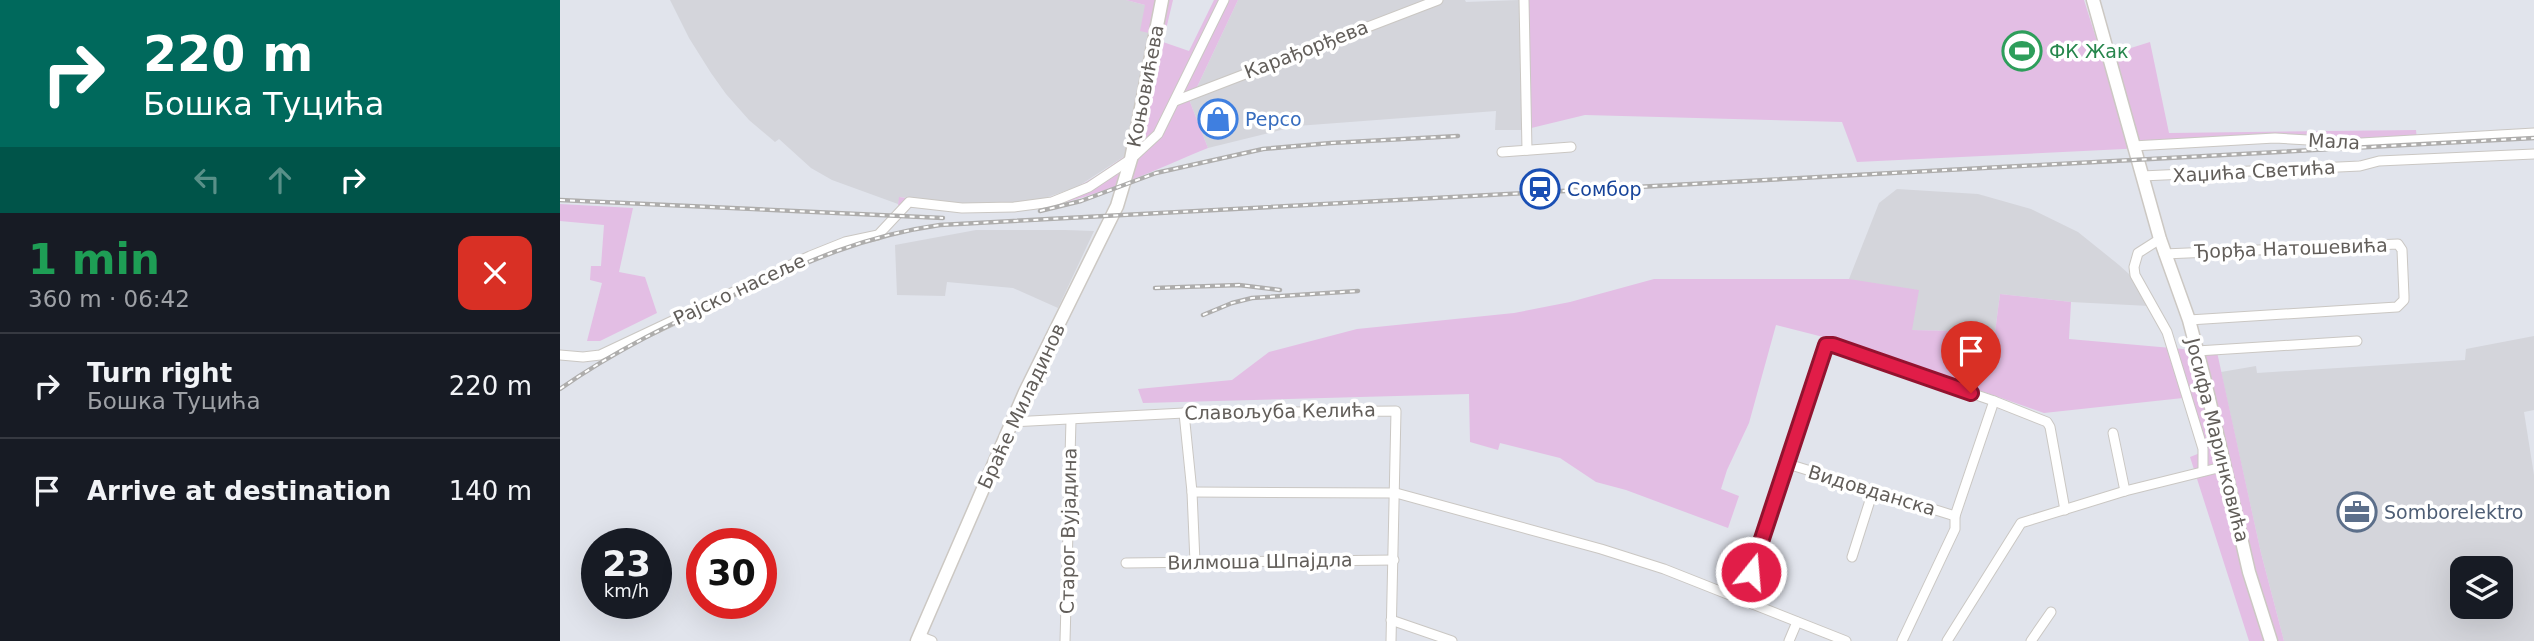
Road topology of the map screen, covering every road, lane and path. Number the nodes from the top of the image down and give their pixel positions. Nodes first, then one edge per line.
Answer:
1 (1162, 0) edge
2 (1224, 0) edge
3 (1438, 0) edge
4 (1524, 0) edge
5 (2093, 0) edge
6 (1175, 101) junction
7 (2534, 133) edge
8 (2133, 146) junction
9 (1572, 147) dead end
10 (1527, 150) junction
11 (1502, 152) dead end
12 (2534, 154) edge
13 (1129, 165) junction
14 (2142, 176) junction
15 (2160, 240) junction
16 (2164, 254) junction
17 (2189, 320) junction
18 (2357, 341) dead end
19 (2197, 351) junction
20 (560, 355) edge
21 (1994, 401) junction
22 (1184, 413) junction
23 (1071, 420) junction
24 (1012, 422) junction
25 (2113, 433) dead end
26 (1788, 464) junction
27 (2226, 466) junction
28 (2203, 471) junction
29 (1873, 491) junction
30 (2124, 491) junction
31 (1192, 492) junction
32 (1396, 493) junction
33 (2065, 510) junction
34 (1955, 516) junction
35 (1852, 557) dead end
36 (1394, 560) junction
37 (1195, 562) junction
38 (1126, 563) dead end
39 (1743, 600) junction
40 (2051, 612) dead end
41 (1391, 620) junction
42 (1797, 622) junction
43 (918, 639) edge
44 (2268, 640) edge
45 (932, 641) edge
46 (1065, 641) edge
47 (1391, 641) edge
48 (1452, 641) edge
49 (1789, 641) edge
50 (1846, 641) edge
51 (1902, 641) edge
52 (1947, 641) edge
53 (2031, 641) edge

1 - 13 main road, Коњовићева
2 - 6 street
3 - 6 street, Карађорђева
4 - 10 street
5 - 8 main road, Јосифа Маринковића
6 - 13 street
7 - 8 street, Мала
8 - 14 main road, Јосифа Маринковића
9 - 10 street
10 - 11 street
12 - 14 street, Хаџића Светића
13 - 20 street, Рајско насеље
13 - 24 main road, Браће Миладинов
14 - 15 main road, Јосифа Маринковића
15 - 16 main road, Јосифа Маринковића
15 - 28 street, Јосифа Маринковића
16 - 17 main road, Јосифа Маринковића
16 - 17 street, Ђорђа Натошевића
17 - 19 main road, Јосифа Маринковића
18 - 19 street
19 - 27 main road, Јосифа Маринковића
21 - 26 street
21 - 33 street
21 - 34 street
22 - 23 street, Славољуба Келића
22 - 31 street
22 - 32 street, Славољуба Келића
23 - 24 street, Славољуба Келића
23 - 46 street, Старог Вујадина
24 - 43 main road, Браће Миладинов
25 - 30 street
26 - 29 street, Видовданска
26 - 39 street
27 - 28 street
27 - 44 main road, Јосифа Маринковића
28 - 30 street
29 - 34 street, Видовданска
29 - 35 street
30 - 33 street
31 - 32 street
31 - 37 street
32 - 36 street
32 - 39 street
33 - 52 street
34 - 51 street
36 - 37 street, Вилмоша Шпајдла
36 - 41 street
37 - 38 street, Вилмоша Шпајдла
39 - 42 street
40 - 53 street
41 - 47 street
41 - 48 street
42 - 49 street
42 - 50 street
43 - 45 street

